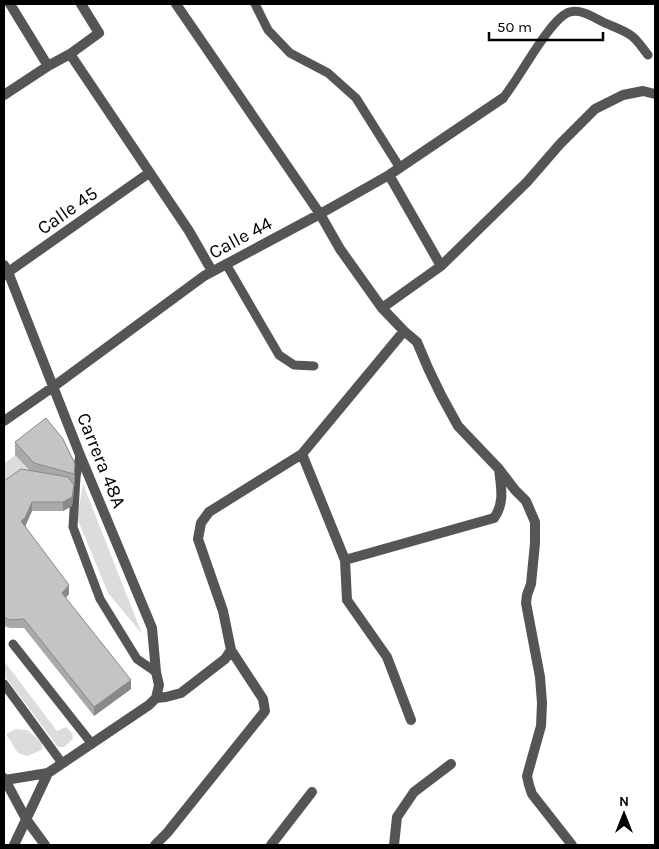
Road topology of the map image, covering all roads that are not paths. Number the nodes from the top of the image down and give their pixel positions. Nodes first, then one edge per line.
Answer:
1 (82, 4) edge
2 (176, 4) edge
3 (255, 4) edge
4 (8, 7) edge
5 (70, 54) junction
6 (648, 55) dead end
7 (48, 66) junction
8 (4, 94) edge
9 (655, 94) edge
10 (503, 98) joint
11 (400, 168) junction
12 (149, 173) junction
13 (389, 175) junction
14 (320, 214) junction
15 (226, 264) junction
16 (441, 266) junction
17 (5, 271) edge
18 (212, 272) junction
19 (382, 308) junction
20 (404, 330) junction
21 (314, 366) dead end
22 (53, 387) junction
23 (4, 421) edge
24 (302, 454) junction
25 (80, 455) junction
26 (500, 469) junction
27 (345, 560) junction
28 (13, 644) dead end
29 (230, 650) junction
30 (156, 672) junction
31 (4, 684) edge
32 (156, 698) junction
33 (411, 720) dead end
34 (92, 744) junction
35 (62, 763) junction
36 (451, 764) dead end
37 (48, 773) junction
38 (4, 779) edge
39 (312, 792) dead end
40 (26, 819) junction
41 (14, 845) edge
42 (44, 845) edge
43 (155, 845) edge
44 (271, 845) edge
45 (394, 845) edge
46 (572, 845) edge

1 - 5 street
2 - 14 street
3 - 11 lane
4 - 7 street
5 - 7 street
5 - 12 street
6 - 10 lane
7 - 8 street
9 - 16 street
10 - 11 street, Calle 44
11 - 13 street, Calle 44
12 - 17 street, Calle 45
12 - 18 street
13 - 14 street, Calle 44
13 - 16 street
14 - 15 street, Calle 44
14 - 19 street
15 - 18 street, Calle 44
15 - 21 lane
16 - 19 street
17 - 22 street, Carrera 48A
18 - 22 street, Calle 44
19 - 20 street
20 - 24 street
20 - 26 street
22 - 23 street, Calle 44
22 - 25 street, Carrera 48A
24 - 27 street
24 - 29 street
25 - 30 street, Carrera 48A
25 - 30 lane
26 - 27 street
26 - 46 street
27 - 33 street
28 - 34 lane
29 - 32 street
29 - 43 street
30 - 32 street, Carrera 48A
31 - 35 lane
32 - 34 street
34 - 35 street
35 - 37 street
36 - 45 street
37 - 38 street
37 - 40 street
38 - 40 street
39 - 44 street
40 - 41 street
40 - 42 street

